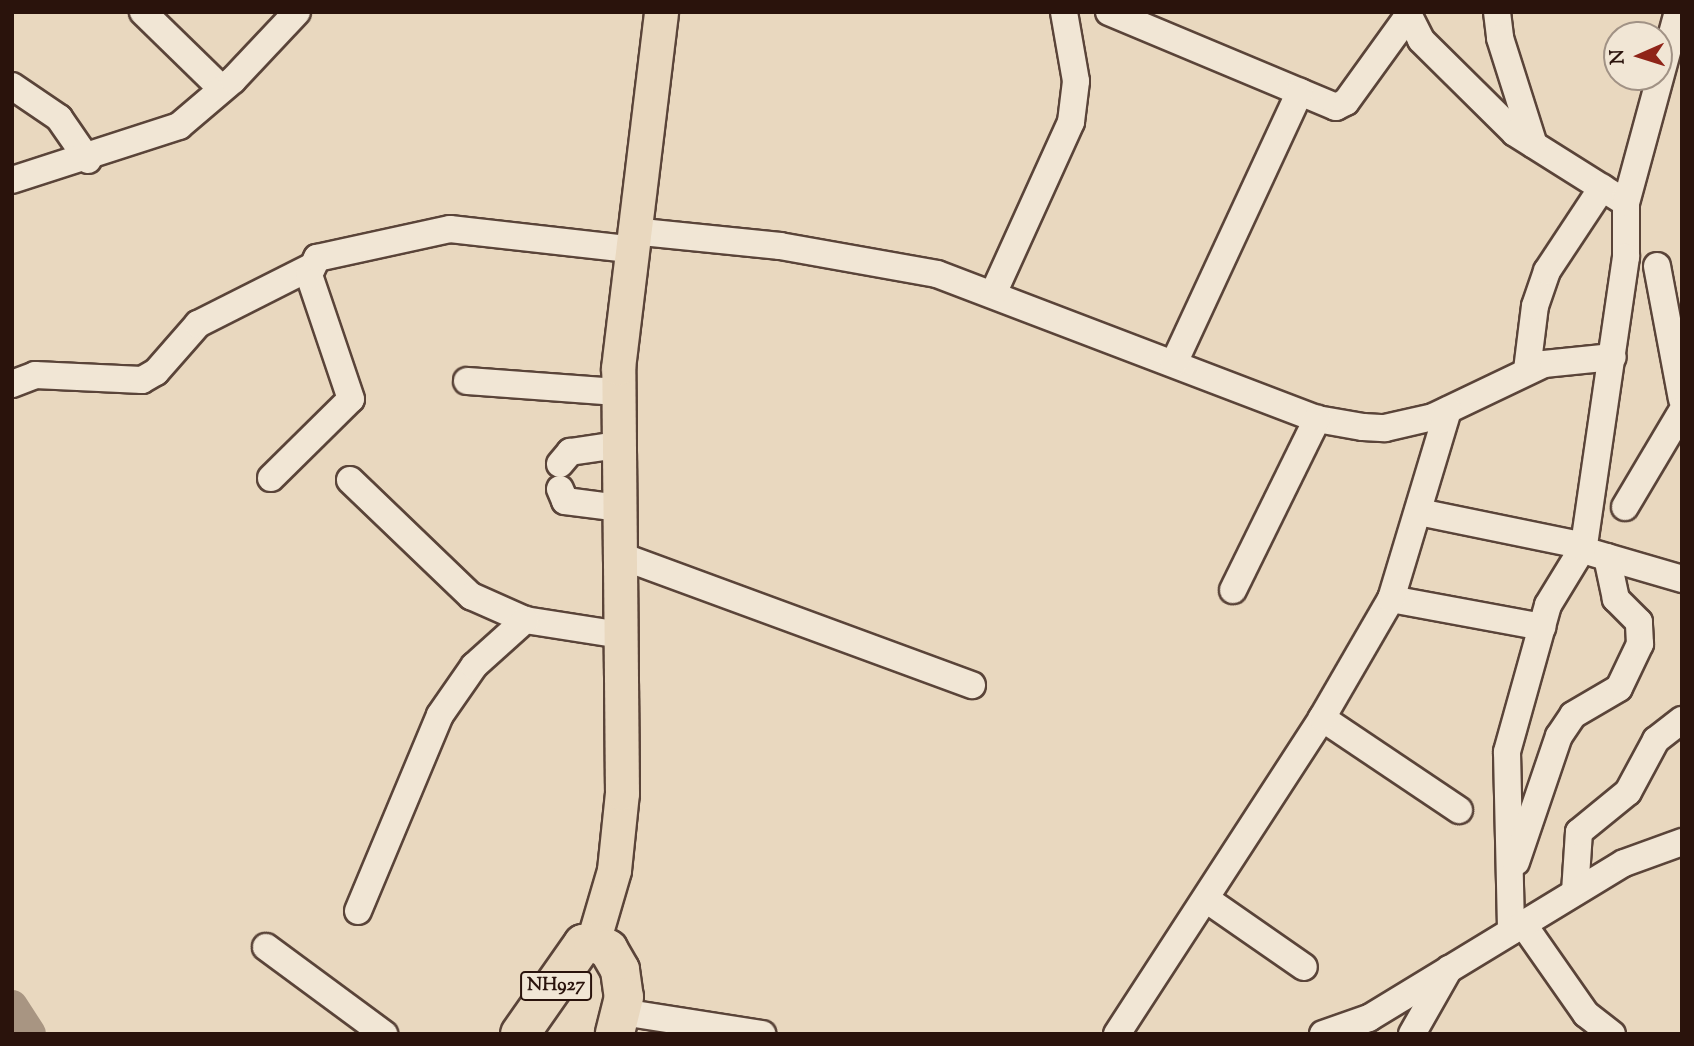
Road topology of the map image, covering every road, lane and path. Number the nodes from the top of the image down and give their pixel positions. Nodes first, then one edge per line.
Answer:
1 (143, 12) edge
2 (297, 12) edge
3 (661, 12) edge
4 (1064, 12) edge
5 (1110, 12) edge
6 (1497, 12) edge
7 (1407, 14) edge
8 (1679, 16) edge
9 (12, 86) edge
10 (222, 89) junction
11 (1300, 92) junction
12 (1534, 145) junction
13 (88, 160) junction
14 (12, 180) edge
15 (1602, 188) junction
16 (1626, 203) junction
17 (631, 240) junction
18 (1626, 257) junction
19 (309, 268) junction
20 (1669, 270) edge
21 (993, 294) junction
22 (1613, 356) junction
23 (1174, 363) junction
24 (1527, 370) junction
25 (467, 381) dead end
26 (12, 384) edge
27 (618, 392) junction
28 (1682, 399) edge
29 (1448, 410) junction
30 (1682, 411) edge
31 (1317, 419) junction
32 (618, 445) junction
33 (271, 478) dead end
34 (350, 480) dead end
35 (1625, 507) dead end
36 (619, 508) junction
37 (1419, 512) junction
38 (1591, 551) junction
39 (621, 556) junction
40 (1682, 579) edge
41 (1233, 590) dead end
42 (1391, 599) junction
43 (524, 620) junction
44 (1542, 626) junction
45 (621, 635) junction
46 (972, 685) dead end
47 (1322, 718) junction
48 (1682, 720) edge
49 (1459, 810) dead end
50 (1682, 842) edge
51 (1510, 880) junction
52 (1575, 892) junction
53 (1206, 899) junction
54 (358, 911) dead end
55 (1517, 928) junction
56 (593, 942) junction
57 (266, 947) dead end
58 (1304, 967) dead end
59 (1449, 969) junction
60 (618, 1023) edge
61 (752, 1033) edge
62 (384, 1034) edge
63 (520, 1034) edge
64 (1117, 1034) edge
65 (1323, 1034) edge
66 (1412, 1034) edge
67 (1612, 1034) edge

1 - 10 street
2 - 10 street
3 - 17 main road
4 - 21 street
5 - 11 street
6 - 12 street
7 - 11 street
7 - 12 street
8 - 16 street
9 - 13 street
10 - 13 street
11 - 23 street
12 - 15 street
13 - 14 street
15 - 16 street
15 - 24 street
16 - 18 street
17 - 19 street
17 - 21 street
17 - 27 main road
18 - 20 street
18 - 22 street
19 - 26 street
19 - 33 street
20 - 28 street
21 - 23 street
22 - 24 street
22 - 38 street
23 - 31 street
24 - 29 street
25 - 27 street
27 - 32 main road
29 - 31 street
29 - 37 street
30 - 35 street
31 - 41 street
32 - 36 main road
32 - 36 street
34 - 43 street
36 - 39 main road
37 - 38 street
37 - 42 street
38 - 40 street
38 - 44 street
38 - 51 street
39 - 45 main road
39 - 46 street
42 - 44 street
42 - 47 street
43 - 45 street
43 - 54 street
44 - 51 street
45 - 56 main road
47 - 49 street
47 - 53 street
48 - 52 street
50 - 52 street
51 - 55 street
52 - 55 street
53 - 58 street
53 - 64 street
55 - 59 street
55 - 67 street
56 - 60 highway, NH927
56 - 63 highway, NH927
57 - 62 street
59 - 65 street
59 - 66 street
60 - 61 street

